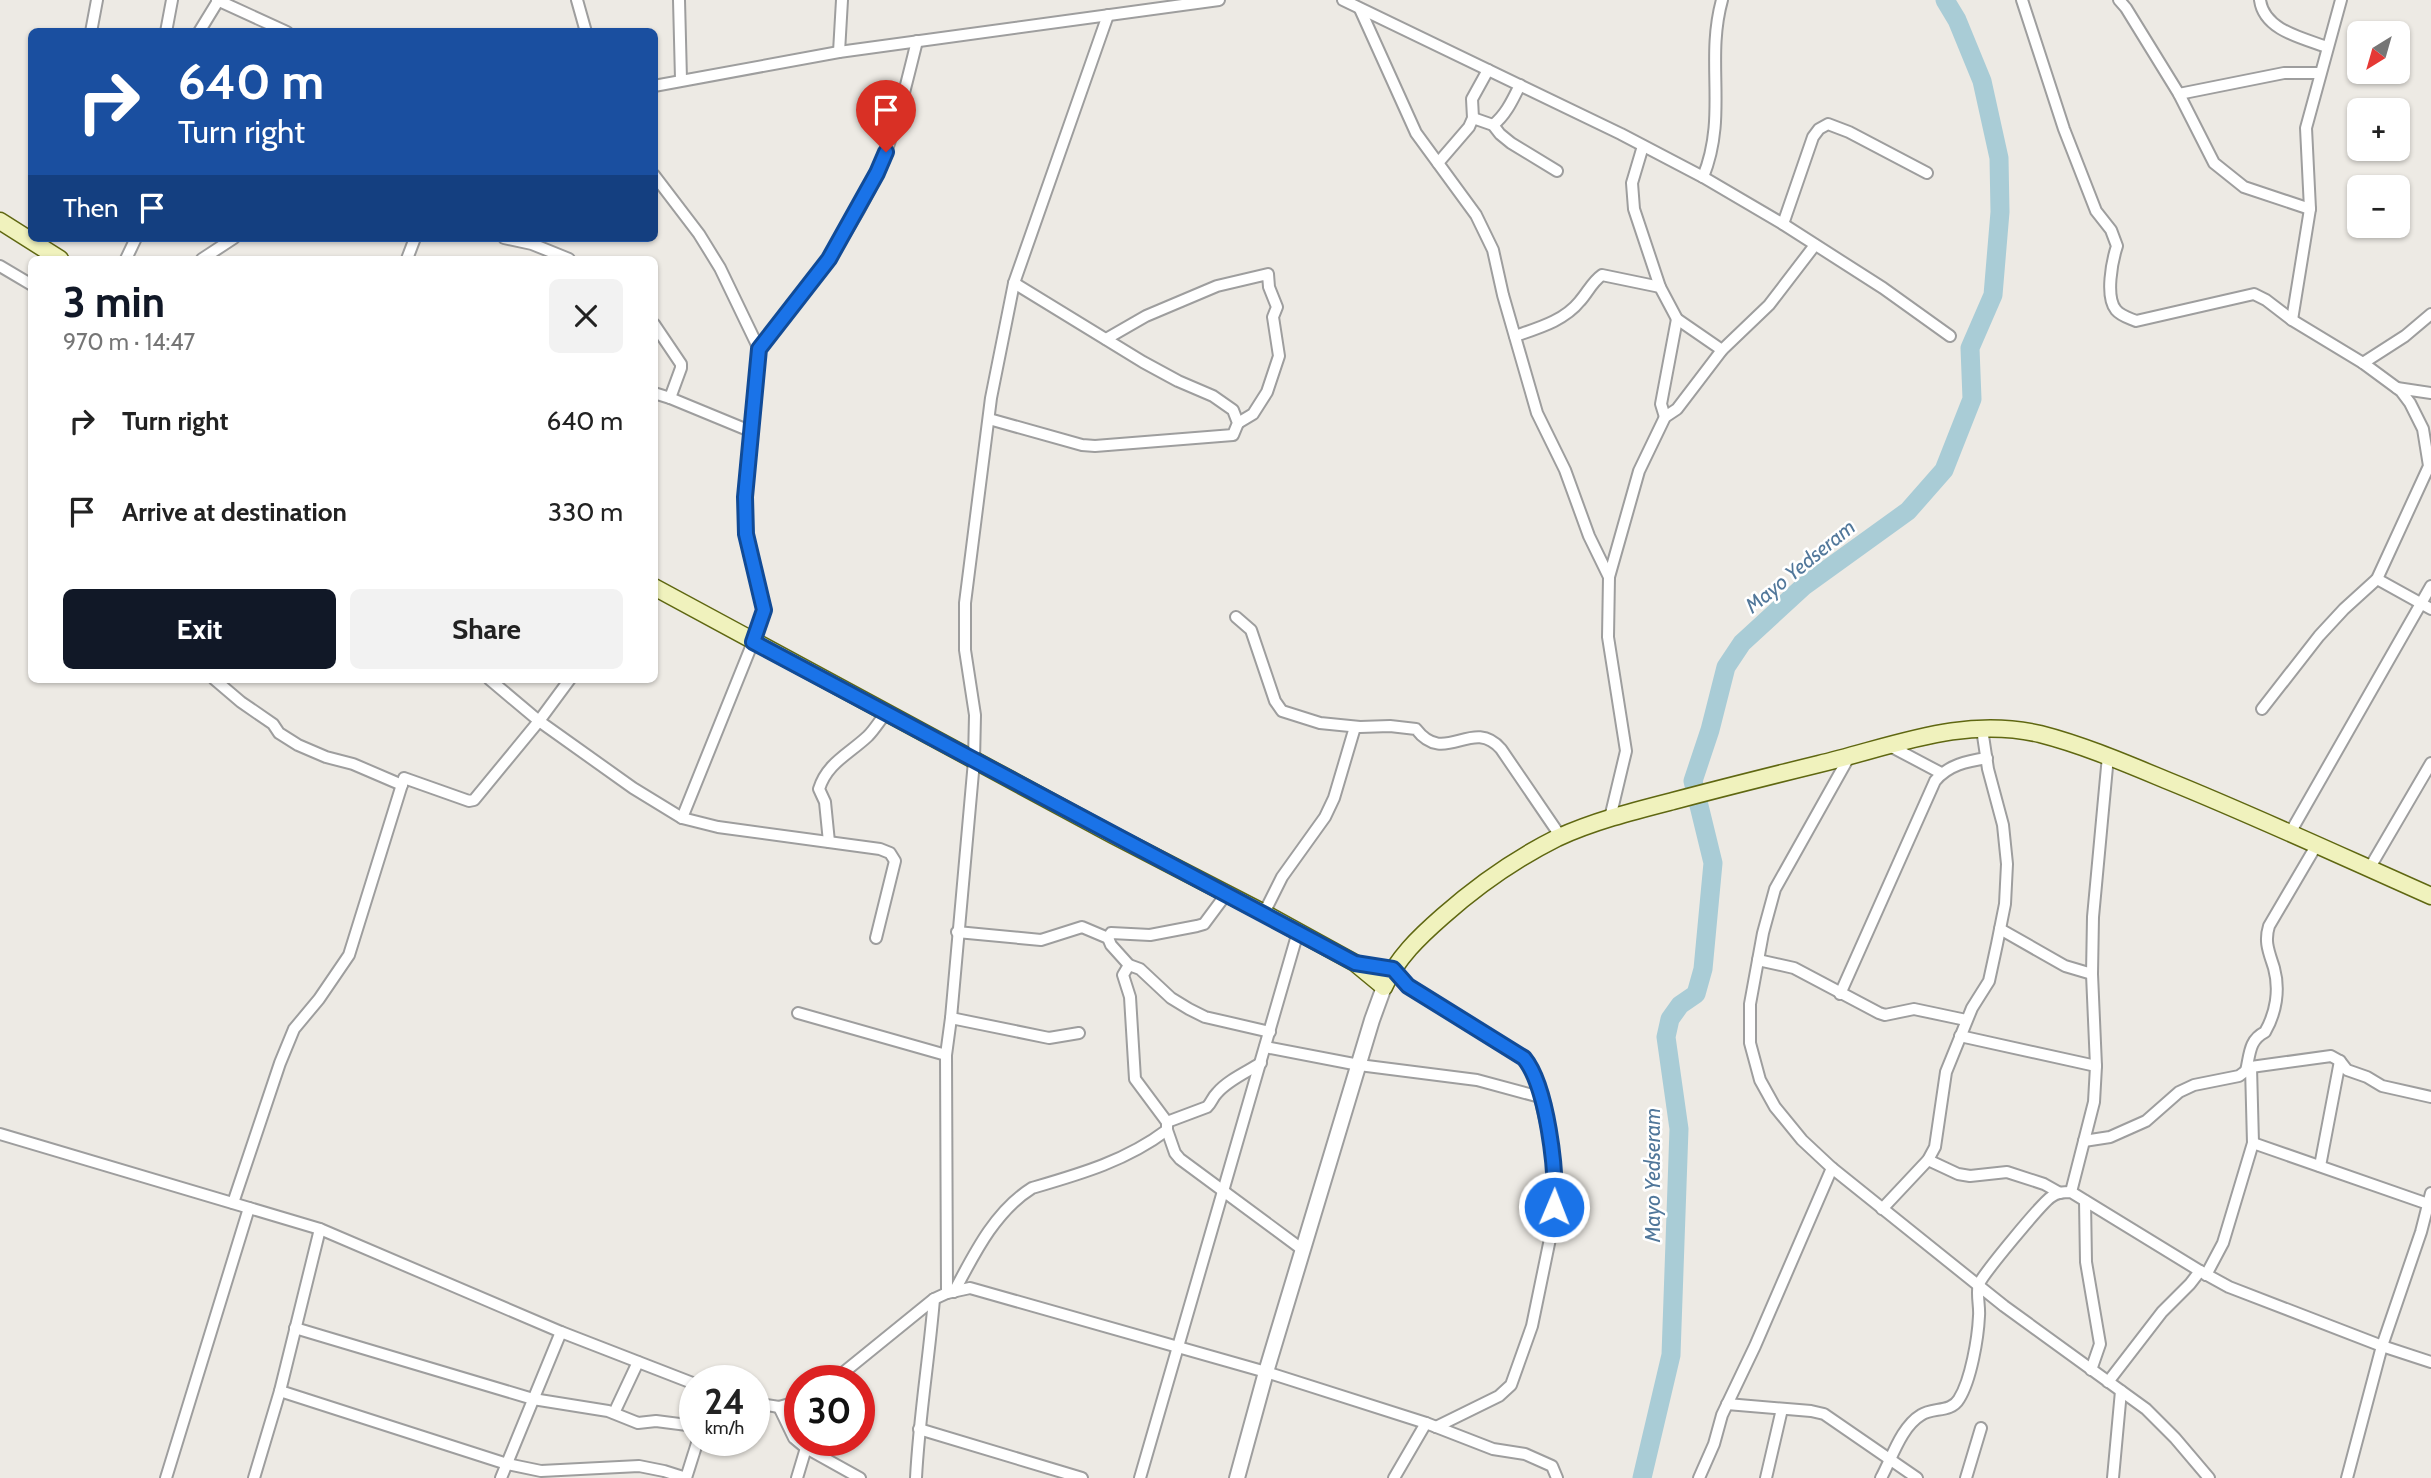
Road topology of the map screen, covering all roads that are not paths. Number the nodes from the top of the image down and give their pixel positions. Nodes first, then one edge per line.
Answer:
1 (97, 0) edge
2 (172, 0) edge
3 (217, 0) edge
4 (578, 0) edge
5 (679, 0) edge
6 (842, 0) edge
7 (1219, 0) edge
8 (1343, 0) edge
9 (1722, 0) edge
10 (2022, 0) edge
11 (2119, 0) edge
12 (2260, 0) edge
13 (2342, 0) edge
14 (1360, 9) junction
15 (1108, 15) junction
16 (92, 28) edge
17 (167, 28) edge
18 (202, 28) edge
19 (278, 28) edge
20 (585, 28) edge
21 (918, 41) junction
22 (2327, 47) junction
23 (839, 52) junction
24 (1488, 70) junction
25 (2319, 73) junction
26 (681, 79) junction
27 (658, 85) edge
28 (1520, 85) junction
29 (2179, 94) junction
30 (1473, 118) junction
31 (1493, 125) junction
32 (1643, 146) junction
33 (1438, 163) junction
34 (1557, 171) dead end
35 (1927, 173) dead end
36 (1703, 177) junction
37 (658, 179) edge
38 (2309, 209) junction
39 (0, 221) edge
40 (1783, 224) junction
41 (28, 236) edge
42 (37, 242) edge
43 (228, 242) edge
44 (523, 242) edge
45 (1815, 245) junction
46 (56, 256) edge
47 (207, 256) edge
48 (562, 256) edge
49 (0, 266) edge
50 (28, 283) edge
51 (1014, 283) junction
52 (1660, 287) junction
53 (2431, 314) edge
54 (1677, 319) junction
55 (2292, 320) junction
56 (658, 330) edge
57 (1515, 336) junction
58 (1950, 336) dead end
59 (1105, 339) junction
60 (759, 349) junction
61 (1722, 350) junction
62 (2363, 363) junction
63 (2397, 388) junction
64 (2431, 393) edge
65 (658, 394) edge
66 (670, 398) junction
67 (1665, 417) junction
68 (989, 419) junction
69 (1238, 423) junction
70 (750, 431) junction
71 (1609, 577) junction
72 (2377, 579) junction
73 (2431, 586) edge
74 (658, 589) edge
75 (2426, 606) edge
76 (1236, 617) dead end
77 (753, 642) junction
78 (219, 683) edge
79 (494, 683) edge
80 (567, 683) edge
81 (2262, 709) dead end
82 (886, 713) junction
83 (539, 721) junction
84 (1355, 727) junction
85 (1982, 729) junction
86 (1886, 745) junction
87 (2108, 756) junction
88 (1849, 757) junction
89 (1986, 758) junction
90 (974, 761) junction
91 (2431, 763) edge
92 (1941, 773) junction
93 (402, 785) junction
94 (682, 818) junction
95 (1610, 818) junction
96 (2290, 833) junction
97 (1561, 836) junction
98 (829, 842) junction
99 (2316, 846) junction
100 (2369, 869) junction
101 (1227, 893) junction
102 (2431, 896) edge
103 (1264, 913) junction
104 (2000, 929) junction
105 (957, 932) junction
106 (1298, 932) junction
107 (876, 938) dead end
108 (1108, 938) junction
109 (1758, 960) junction
110 (1355, 963) junction
111 (1129, 965) junction
112 (1393, 969) junction
113 (2092, 974) junction
114 (1408, 986) junction
115 (1384, 987) junction
116 (1840, 993) junction
117 (798, 1013) dead end
118 (951, 1018) junction
119 (1966, 1020) junction
120 (1270, 1032) junction
121 (1079, 1033) dead end
122 (1960, 1036) junction
123 (1265, 1047) junction
124 (946, 1055) junction
125 (2340, 1060) junction
126 (1261, 1063) junction
127 (1359, 1065) junction
128 (2096, 1066) junction
129 (2249, 1069) junction
130 (1540, 1097) junction
131 (2431, 1097) edge
132 (1167, 1126) junction
133 (0, 1134) edge
134 (2084, 1141) junction
135 (2253, 1143) junction
136 (1928, 1160) junction
137 (2320, 1166) junction
138 (1832, 1168) junction
139 (2066, 1192) junction
140 (1223, 1193) junction
141 (2429, 1198) edge
142 (2085, 1201) junction
143 (233, 1203) junction
144 (249, 1208) junction
145 (1882, 1209) junction
146 (320, 1229) junction
147 (2426, 1233) edge
148 (1303, 1250) junction
149 (2203, 1273) junction
150 (1978, 1285) junction
151 (951, 1292) junction
152 (934, 1299) junction
153 (295, 1328) junction
154 (561, 1332) junction
155 (2382, 1346) junction
156 (1176, 1347) junction
157 (638, 1362) junction
158 (2431, 1362) edge
159 (853, 1365) edge
160 (2091, 1370) junction
161 (1266, 1371) junction
162 (679, 1378) edge
163 (2108, 1382) junction
164 (280, 1391) junction
165 (2121, 1391) junction
166 (533, 1398) junction
167 (1727, 1404) junction
168 (770, 1406) edge
169 (784, 1406) edge
170 (779, 1407) junction
171 (1782, 1409) junction
172 (614, 1413) junction
173 (784, 1417) edge
174 (679, 1424) edge
175 (1431, 1425) junction
176 (1981, 1428) dead end
177 (919, 1429) junction
178 (693, 1456) edge
179 (804, 1456) edge
180 (820, 1456) edge
181 (1891, 1460) junction
182 (506, 1464) junction
183 (166, 1478) edge
184 (254, 1478) edge
185 (501, 1478) edge
186 (686, 1478) edge
187 (797, 1478) edge
188 (860, 1478) edge
189 (916, 1478) edge
190 (1082, 1478) edge
191 (1140, 1478) edge
192 (1237, 1478) edge
193 (1394, 1478) edge
194 (1557, 1478) edge
195 (1699, 1478) edge
196 (1766, 1478) edge
197 (1881, 1478) edge
198 (1917, 1478) edge
199 (1966, 1478) edge
200 (2113, 1478) edge
201 (2209, 1478) edge
202 (2347, 1478) edge

1 - 16 street
2 - 17 street
3 - 18 street
3 - 19 street
4 - 20 street
5 - 26 street
6 - 23 street
7 - 15 street
8 - 14 street
9 - 36 street
10 - 55 street
11 - 29 street
12 - 22 street
13 - 22 street
14 - 24 street
14 - 33 street
15 - 21 street
15 - 51 street
21 - 23 street
21 - 60 street
22 - 25 street
23 - 26 street
24 - 28 street
24 - 30 street
25 - 29 street
25 - 38 street
26 - 27 street
28 - 31 street
28 - 32 street
29 - 38 street
30 - 31 street
30 - 33 street
31 - 34 street
32 - 36 street
32 - 52 street
33 - 57 street
35 - 40 street
36 - 40 street
37 - 60 street
38 - 55 street
39 - 41 main road
40 - 45 street
42 - 46 main road
43 - 47 street
44 - 48 street
45 - 58 street
45 - 61 street
49 - 50 street
51 - 59 street
51 - 68 street
52 - 54 street
52 - 57 street
53 - 62 street
54 - 61 street
54 - 67 street
55 - 62 street
56 - 66 street
57 - 71 street
59 - 69 street
59 - 69 street
60 - 70 street
61 - 67 street
62 - 63 street
63 - 64 street
63 - 72 street
65 - 66 street
66 - 70 street
67 - 71 street
68 - 69 street
68 - 90 street
70 - 77 street
71 - 95 street
72 - 75 street
72 - 81 street
73 - 75 street
74 - 77 main road
75 - 96 street
76 - 84 street
77 - 82 main road
77 - 94 street
78 - 93 street
79 - 83 street
80 - 83 street
82 - 90 main road
82 - 98 street
83 - 93 street
83 - 94 street
84 - 97 street
84 - 103 street
85 - 86 main road
85 - 87 main road
85 - 89 street
86 - 88 main road
86 - 92 street
87 - 96 main road
87 - 113 street
88 - 95 main road
88 - 109 street
89 - 92 street
89 - 104 street
90 - 101 main road
90 - 105 street
91 - 100 street
92 - 116 street
93 - 143 street
94 - 98 street
95 - 97 main road
96 - 99 main road
97 - 112 main road
98 - 107 street
99 - 100 main road
99 - 129 street
100 - 102 main road
101 - 103 main road
101 - 108 street
103 - 106 main road
104 - 113 street
104 - 119 street
105 - 108 street
105 - 118 street
106 - 110 main road
106 - 120 street
108 - 111 street
109 - 116 street
109 - 138 street
110 - 112 main road
110 - 115 main road
111 - 120 street
111 - 132 street
112 - 114 street
112 - 115 main road
113 - 128 street
114 - 115 street
114 - 130 street
115 - 127 street
116 - 119 street
117 - 124 street
118 - 121 street
118 - 124 street
119 - 122 street
120 - 123 street
122 - 128 street
122 - 136 street
123 - 126 street
123 - 127 street
124 - 151 street
125 - 129 street
125 - 131 street
125 - 137 street
126 - 132 street
126 - 140 street
127 - 130 street
127 - 148 street
128 - 134 street
129 - 134 street
129 - 135 street
130 - 175 street
132 - 140 street
132 - 151 street
133 - 143 street
134 - 139 street
135 - 137 street
135 - 149 street
136 - 139 street
136 - 145 street
137 - 141 street
138 - 145 street
138 - 167 street
139 - 142 street
139 - 150 street
140 - 148 street
140 - 156 street
141 - 147 street
142 - 149 street
142 - 160 street
143 - 144 street
144 - 146 street
144 - 183 street
145 - 150 street
146 - 153 street
146 - 154 street
147 - 155 street
148 - 161 street
149 - 155 street
149 - 163 street
150 - 160 street
150 - 181 street
151 - 152 street
151 - 156 street
152 - 159 street
152 - 177 street
153 - 164 street
153 - 166 street
154 - 157 street
154 - 166 street
155 - 158 street
155 - 202 street
156 - 161 street
156 - 191 street
157 - 162 street
157 - 172 street
160 - 163 street
161 - 175 street
161 - 192 street
163 - 165 street
164 - 182 street
164 - 184 street
165 - 200 street
165 - 201 street
166 - 172 street
166 - 182 street
167 - 171 street
167 - 195 street
168 - 170 street
169 - 170 street
170 - 173 street
171 - 181 street
171 - 196 street
172 - 174 street
175 - 193 street
175 - 194 street
176 - 199 street
177 - 189 street
177 - 190 street
178 - 186 street
179 - 187 street
180 - 188 street
181 - 197 street
181 - 198 street
182 - 185 street
182 - 186 street

